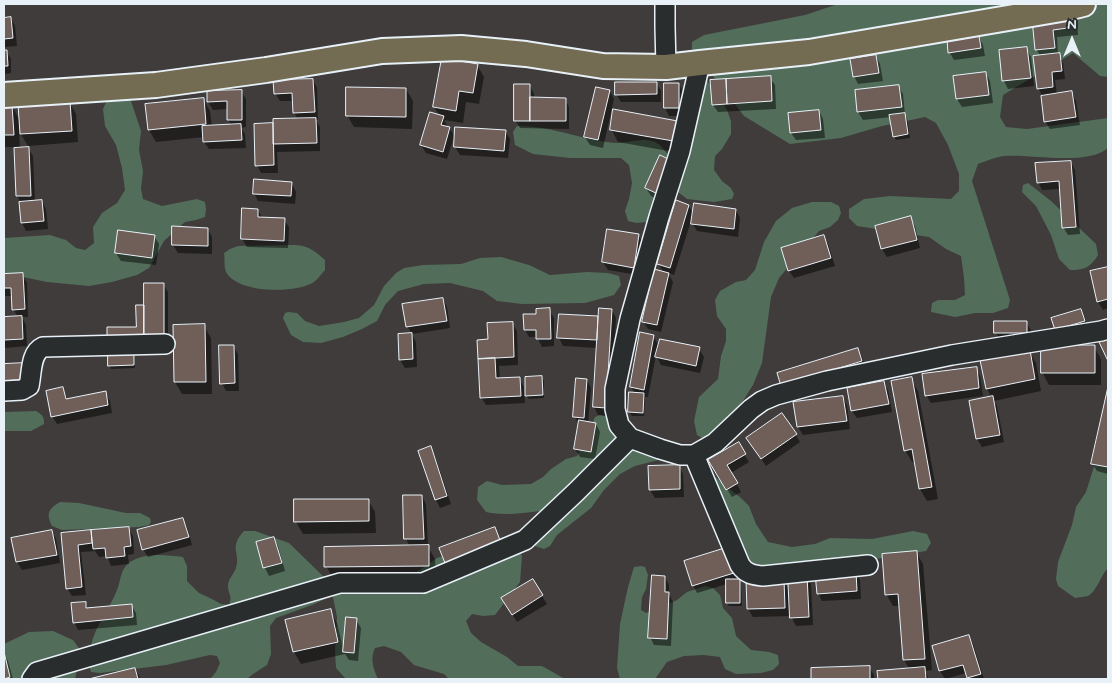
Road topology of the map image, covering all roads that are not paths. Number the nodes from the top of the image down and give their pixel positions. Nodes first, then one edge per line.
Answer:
1 (665, 4) edge
2 (1083, 4) edge
3 (700, 62) junction
4 (666, 67) junction
5 (4, 95) edge
6 (1108, 329) edge
7 (165, 344) dead end
8 (4, 391) edge
9 (630, 438) junction
10 (694, 455) junction
11 (868, 565) dead end
12 (32, 679) edge

1 - 4 street
2 - 3 main road
3 - 4 main road
3 - 9 street
4 - 5 main road
6 - 10 street
7 - 8 street
9 - 10 street
9 - 12 street
10 - 11 street

